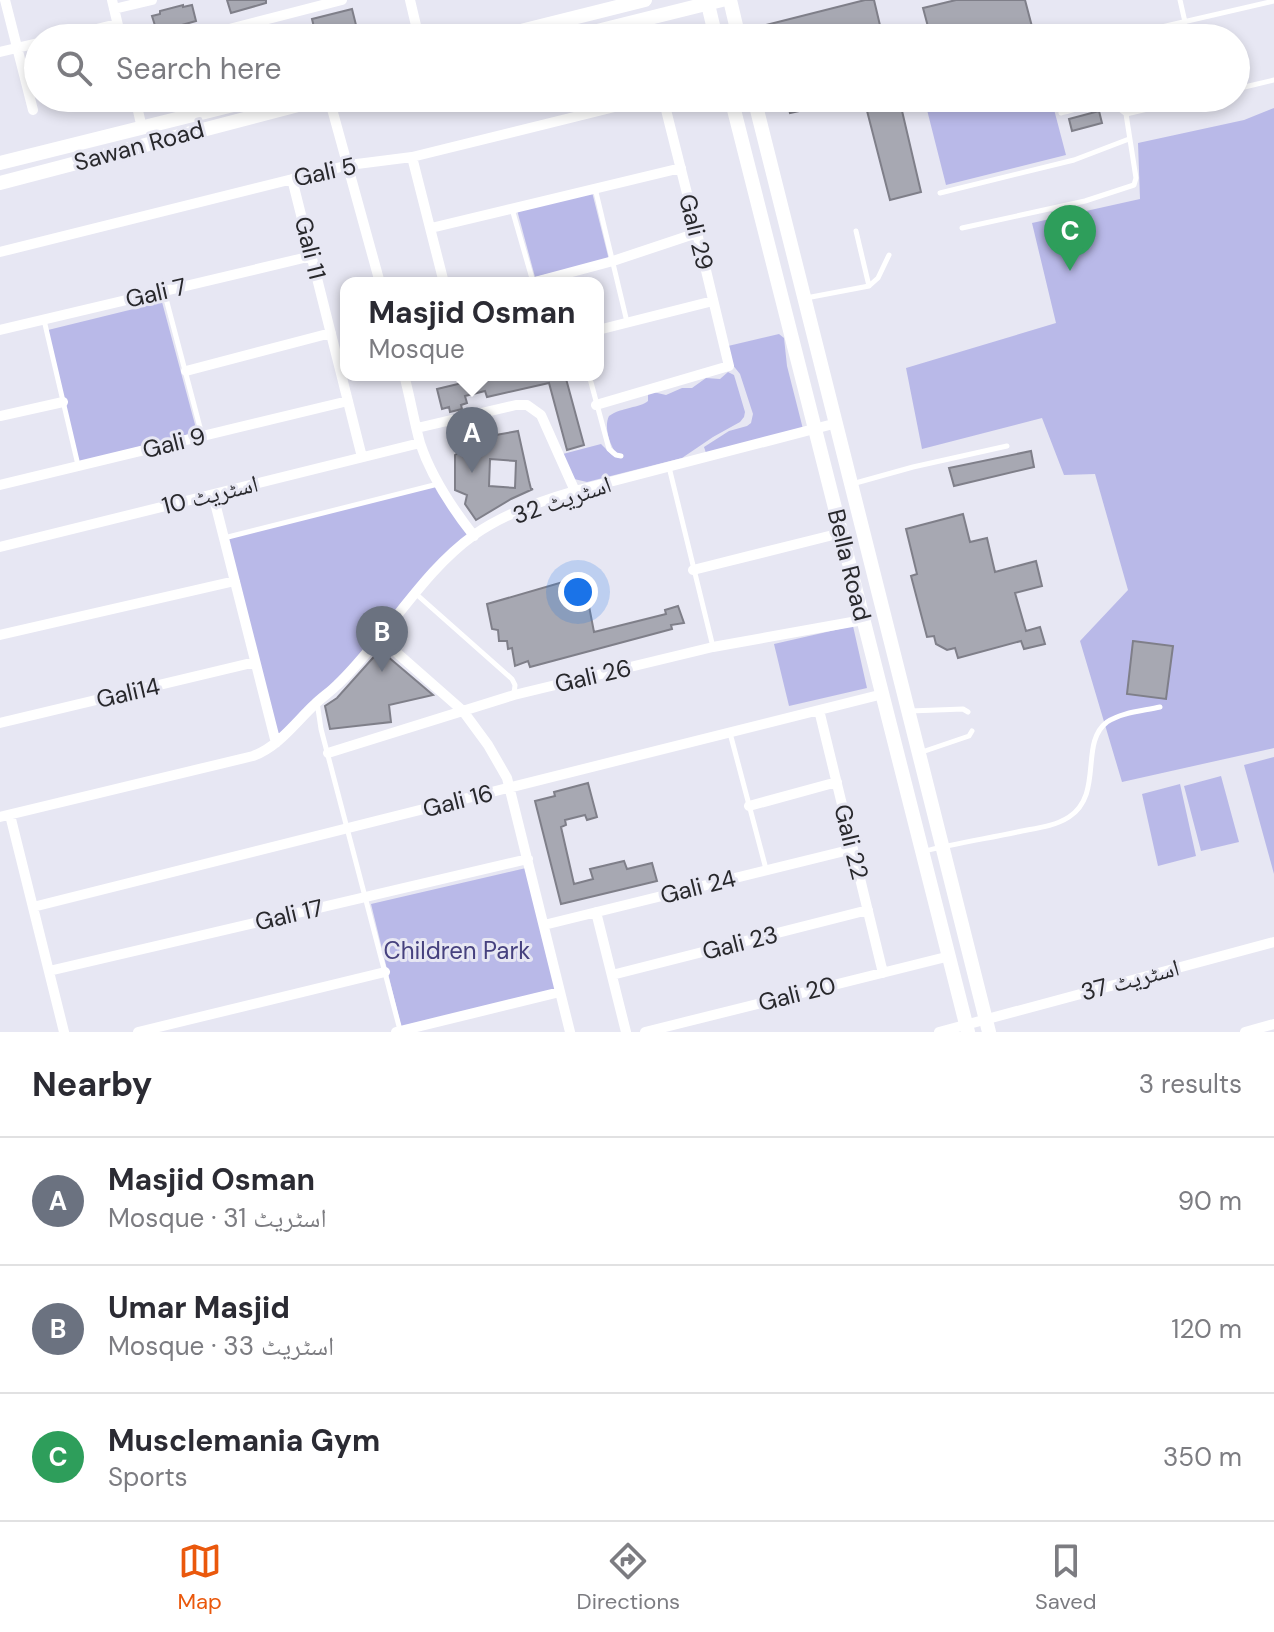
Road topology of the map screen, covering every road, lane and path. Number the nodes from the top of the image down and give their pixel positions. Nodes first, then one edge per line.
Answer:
1 (5, 0) edge
2 (152, 0) edge
3 (342, 0) edge
4 (410, 0) edge
5 (645, 0) edge
6 (730, 0) edge
7 (1180, 0) edge
8 (712, 1) edge
9 (1274, 1) edge
10 (113, 4) edge
11 (606, 5) edge
12 (1185, 22) junction
13 (117, 24) edge
14 (249, 24) edge
15 (416, 24) edge
16 (541, 24) edge
17 (623, 24) edge
18 (714, 24) edge
19 (736, 24) edge
20 (1176, 24) edge
21 (24, 46) edge
22 (18, 48) junction
23 (0, 52) edge
24 (24, 73) edge
25 (1274, 80) edge
26 (1250, 86) edge
27 (138, 112) edge
28 (205, 112) edge
29 (273, 112) edge
30 (332, 112) edge
31 (594, 112) edge
32 (667, 112) edge
33 (735, 112) edge
34 (758, 112) edge
35 (1066, 112) edge
36 (1135, 112) edge
37 (1061, 113) dead end
38 (1126, 114) joint
39 (142, 128) junction
40 (1129, 139) junction
41 (412, 157) junction
42 (0, 163) edge
43 (349, 165) junction
44 (681, 168) junction
45 (292, 179) junction
46 (0, 183) edge
47 (776, 185) junction
48 (595, 188) junction
49 (755, 190) junction
50 (940, 193) dead end
51 (512, 209) junction
52 (431, 228) junction
53 (962, 228) dead end
54 (856, 231) dead end
55 (697, 233) junction
56 (0, 252) edge
57 (889, 255) dead end
58 (312, 256) junction
59 (613, 261) junction
60 (378, 277) edge
61 (443, 277) edge
62 (530, 277) edge
63 (554, 277) edge
64 (869, 286) junction
65 (164, 291) junction
66 (805, 298) junction
67 (713, 301) junction
68 (44, 320) junction
69 (627, 323) junction
70 (604, 329) edge
71 (0, 330) edge
72 (331, 333) junction
73 (340, 369) edge
74 (186, 371) junction
75 (343, 381) edge
76 (405, 381) edge
77 (590, 381) edge
78 (348, 401) junction
79 (63, 402) junction
80 (596, 405) junction
81 (0, 416) edge
82 (837, 423) junction
83 (417, 428) junction
84 (815, 428) junction
85 (202, 436) junction
86 (420, 443) junction
87 (1007, 446) dead end
88 (621, 456) dead end
89 (362, 457) junction
90 (79, 466) junction
91 (668, 466) junction
92 (439, 483) junction
93 (852, 484) junction
94 (0, 485) edge
95 (575, 491) junction
96 (213, 495) junction
97 (841, 533) junction
98 (474, 536) junction
99 (224, 538) junction
100 (0, 547) edge
101 (693, 570) junction
102 (235, 581) junction
103 (415, 593) junction
104 (879, 595) junction
105 (858, 600) junction
106 (863, 620) junction
107 (0, 635) edge
108 (380, 638) junction
109 (713, 647) junction
110 (255, 662) junction
111 (514, 690) junction
112 (883, 694) junction
113 (317, 701) junction
114 (1160, 707) dead end
115 (819, 710) junction
116 (463, 711) junction
117 (907, 712) junction
118 (968, 712) dead end
119 (0, 723) edge
120 (972, 731) dead end
121 (730, 733) junction
122 (276, 743) junction
123 (897, 749) junction
124 (917, 749) junction
125 (328, 753) junction
126 (837, 782) junction
127 (510, 789) junction
128 (749, 806) junction
129 (5, 816) edge
130 (348, 829) junction
131 (942, 847) junction
132 (853, 849) junction
133 (924, 852) junction
134 (528, 859) junction
135 (766, 870) junction
136 (365, 897) junction
137 (33, 907) junction
138 (868, 910) junction
139 (596, 912) junction
140 (544, 925) junction
141 (1274, 942) edge
142 (950, 956) junction
143 (49, 971) junction
144 (385, 972) junction
145 (883, 973) junction
146 (612, 975) junction
147 (560, 992) junction
148 (1274, 1024) edge
149 (988, 1025) edge
150 (968, 1028) edge
151 (64, 1032) edge
152 (138, 1032) edge
153 (398, 1032) edge
154 (570, 1032) edge
155 (626, 1032) edge
156 (645, 1032) edge
157 (939, 1032) edge
158 (1245, 1032) edge

1 - 22 street
2 - 10 street
3 - 14 street
4 - 15 street
5 - 11 street
6 - 19 street
7 - 12 lane
8 - 17 street
8 - 18 street
9 - 12 lane
10 - 13 street
11 - 16 street
12 - 20 lane
21 - 22 street
22 - 23 street
22 - 24 street
25 - 26 lane
27 - 39 street
28 - 39 street, Sawan Road
29 - 46 street, Sawan Road
30 - 43 street
31 - 41 street, Gali 5
32 - 44 street, Gali 29
33 - 49 street, Bella Road
34 - 47 street, Bella Road
35 - 37 lane
36 - 38 lane
38 - 40 lane
39 - 42 street, Sawan Road
40 - 50 lane
40 - 53 lane
41 - 43 street, Gali 5
41 - 52 street
43 - 45 street, Gali 5
43 - 60 street
44 - 48 street
44 - 55 street, Gali 29
45 - 56 street, Gali 5
45 - 58 street, Gali 11
47 - 49 street
47 - 66 street, Bella Road
48 - 51 street
48 - 59 lane
49 - 84 street, Bella Road
51 - 52 street
51 - 62 lane
52 - 61 street
54 - 64 lane
55 - 59 street
55 - 67 street, Gali 29
57 - 64 lane
58 - 65 street, Gali 7
58 - 72 street, Gali 11
59 - 63 street
59 - 69 lane
64 - 66 lane
65 - 68 street, Gali 7
65 - 74 lane
66 - 82 street, Bella Road
67 - 69 street
67 - 80 street, Gali 29
68 - 71 street, Gali 7
68 - 79 lane
69 - 70 street
72 - 73 street, Gali 11
72 - 74 street
74 - 85 lane
75 - 78 street, Gali 11
76 - 83 street
77 - 80 lane
78 - 85 street, Gali 9
78 - 89 street, Gali 11
79 - 81 street
79 - 90 lane
80 - 88 lane
82 - 84 street, اسٹریٹ 32
82 - 93 street, Bella Road
83 - 86 street
83 - 95 street
84 - 91 street, اسٹریٹ 32
84 - 97 street, Bella Road
85 - 90 street, Gali 9
86 - 89 street, اسٹریٹ 10
86 - 92 street
87 - 93 lane
89 - 96 street, اسٹریٹ 10
90 - 94 street, Gali 9
91 - 95 street, اسٹریٹ 32
91 - 101 lane
92 - 98 street
92 - 99 lane
93 - 104 street, Bella Road
95 - 98 street, اسٹریٹ 32
96 - 99 street
96 - 100 street, اسٹریٹ 10
97 - 101 street
97 - 105 street, Bella Road
98 - 103 street, اسٹریٹ 32
99 - 102 street
101 - 109 lane
102 - 107 street
102 - 110 street
103 - 108 street, اسٹریٹ 32
103 - 111 lane
104 - 105 street
104 - 117 street, Bella Road
105 - 106 street, Bella Road
106 - 109 street, Gali 26
106 - 112 street, Bella Road
108 - 113 street, اسٹریٹ 32
108 - 116 street
109 - 111 street, Gali 26
110 - 119 street, Gali14
110 - 122 street
111 - 116 street, Gali 26
112 - 115 street, Gali 16
112 - 123 street, Bella Road
113 - 122 street, اسٹریٹ 32
113 - 125 lane
114 - 131 lane
115 - 121 street, Gali 16
115 - 126 street, Gali 22
116 - 125 street, Gali 26
116 - 127 street
117 - 118 lane
117 - 124 street, Bella Road
120 - 124 lane
121 - 127 street, Gali 16
121 - 128 lane
122 - 129 street, اسٹریٹ 32
123 - 124 street
123 - 133 street, Bella Road
124 - 131 street, Bella Road
125 - 130 lane
126 - 128 street
126 - 132 street, Gali 22
127 - 130 street, Gali 16
127 - 134 street
128 - 135 lane
129 - 137 street
130 - 136 lane
130 - 137 street, Gali 16
131 - 133 lane
131 - 149 street, Bella Road
132 - 135 street, Gali 24
132 - 138 street, Gali 22
133 - 142 street, Bella Road
134 - 136 street, Gali 17
134 - 140 street
135 - 139 street, Gali 24
136 - 143 street, Gali 17
136 - 144 lane
137 - 143 street
138 - 145 street, Gali 22
138 - 146 street, Gali 23
139 - 140 street, Gali 24
139 - 146 street
140 - 147 street
141 - 149 street, اسٹریٹ 37
142 - 145 street, Gali 20
142 - 150 street, Bella Road
143 - 151 street
144 - 152 street
144 - 153 lane
145 - 156 street, Gali 20
146 - 155 street
147 - 153 street
147 - 154 street
148 - 158 street
149 - 150 street, اسٹریٹ 37
150 - 157 street, اسٹریٹ 37

